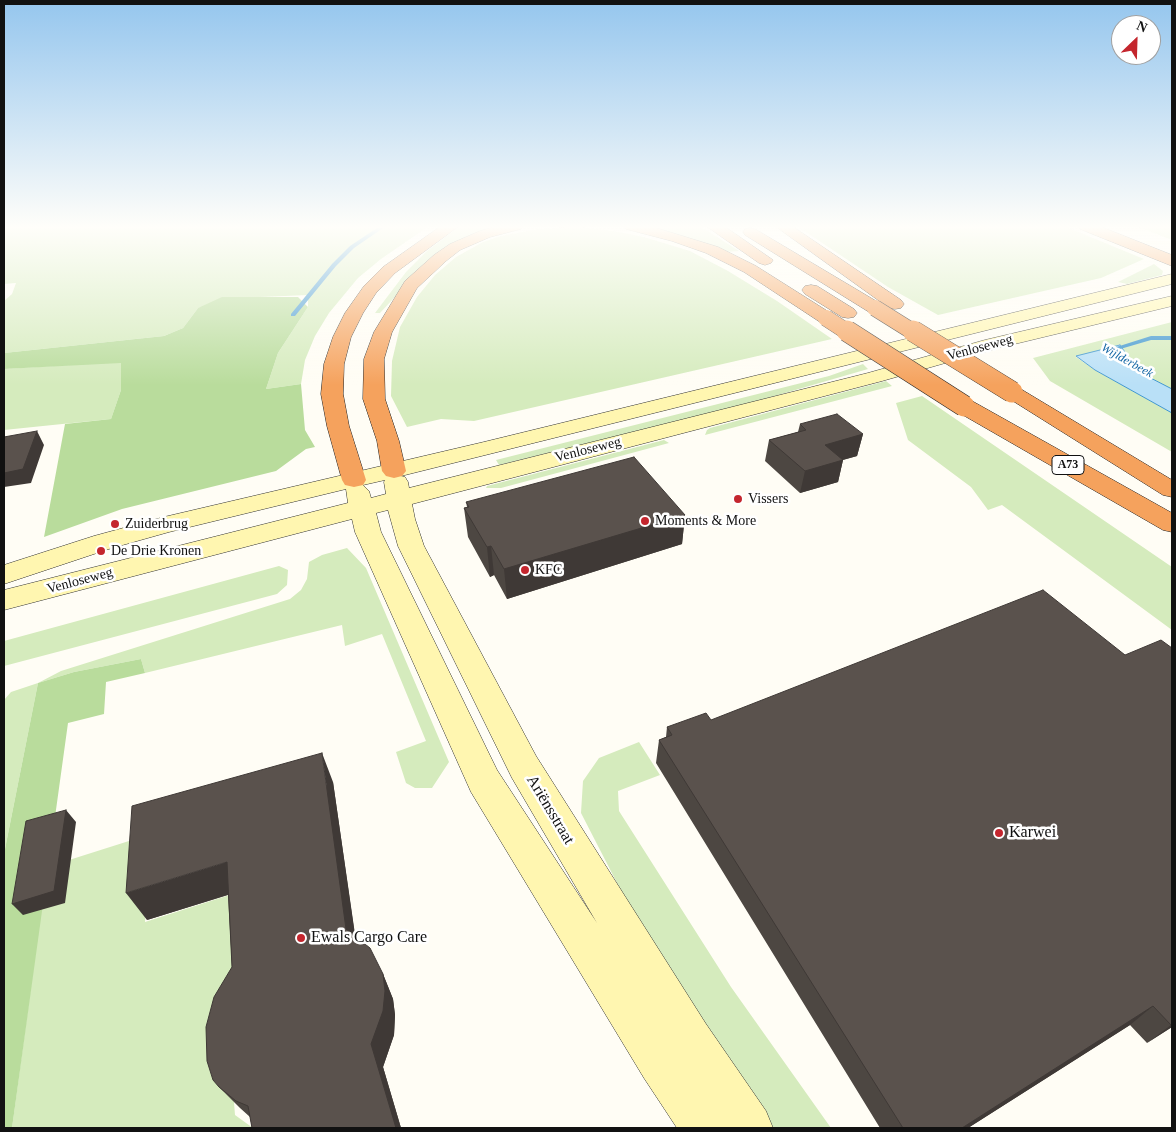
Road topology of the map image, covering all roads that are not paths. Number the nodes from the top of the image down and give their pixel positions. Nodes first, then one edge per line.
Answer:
1 (381, 279) edge
2 (418, 279) edge
3 (764, 279) edge
4 (828, 279) edge
5 (858, 279) edge
6 (1172, 279) edge
7 (797, 281) dead end
8 (1172, 300) edge
9 (943, 349) junction
10 (974, 403) junction
11 (354, 480) junction
12 (396, 485) junction
13 (1172, 490) edge
14 (362, 508) junction
15 (1172, 522) edge
16 (4, 575) edge
17 (4, 600) edge
18 (705, 1128) edge
19 (749, 1128) edge

1 - 11 highway
2 - 12 highway
3 - 10 highway, A73, bridge
4 - 9 highway, A73, bridge
5 - 9 highway, A73, bridge
6 - 12 main road, Venloseweg
7 - 10 highway, A73
8 - 12 main road, Venloseweg
9 - 13 highway, A73, bridge
10 - 15 highway, A73
11 - 12 main road, Venloseweg
11 - 14 main road
11 - 16 main road, Venloseweg
12 - 14 main road, Venloseweg
12 - 19 main road, Ariënsstraat
14 - 17 main road, Venloseweg
14 - 18 main road

